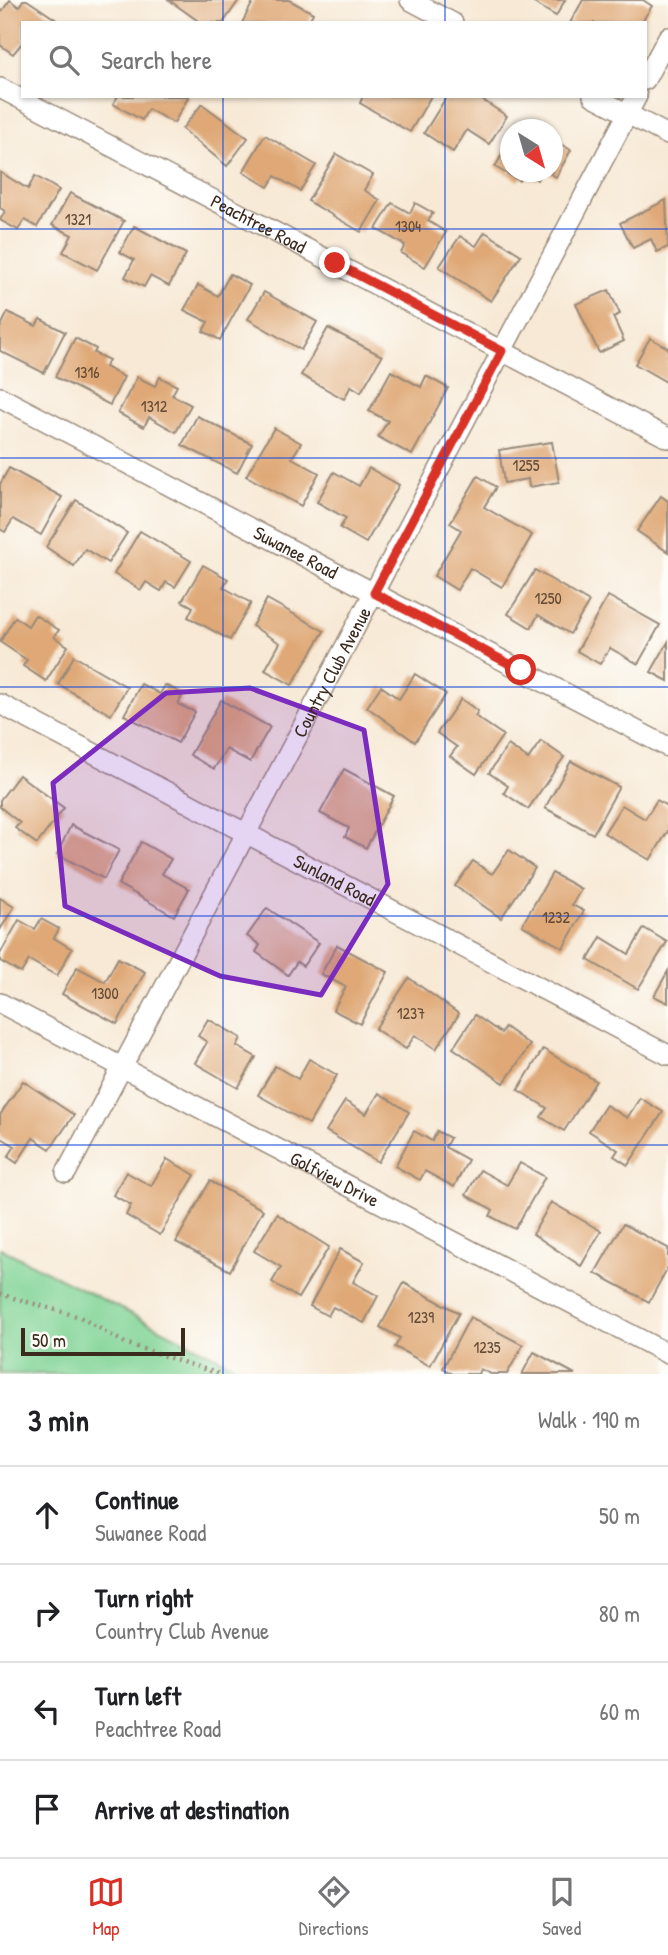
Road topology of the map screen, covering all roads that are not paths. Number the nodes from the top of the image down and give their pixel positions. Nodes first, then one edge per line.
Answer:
1 (410, 0) edge
2 (449, 21) edge
3 (668, 37) edge
4 (647, 76) edge
5 (0, 88) edge
6 (597, 98) edge
7 (636, 98) edge
8 (627, 114) junction
9 (668, 135) edge
10 (502, 351) junction
11 (0, 397) edge
12 (668, 438) edge
13 (374, 593) junction
14 (0, 704) edge
15 (668, 747) edge
16 (246, 834) junction
17 (0, 1003) edge
18 (668, 1055) edge
19 (122, 1067) junction
20 (66, 1173) dead end
21 (668, 1354) edge

1 - 2 street
3 - 4 street
5 - 10 street, Peachtree Road
6 - 8 street
7 - 8 street, Country Club Avenue
8 - 9 street
8 - 10 street, Country Club Avenue
10 - 12 street, Peachtree Road
10 - 13 street, Country Club Avenue
11 - 13 street, Suwanee Road
13 - 15 street, Suwanee Road
13 - 16 street, Country Club Avenue
14 - 16 street, Sunland Road
16 - 18 street, Sunland Road
16 - 19 street, Country Club Avenue
17 - 19 street, Golfview Drive
19 - 20 street, Country Club Avenue
19 - 21 street, Golfview Drive

